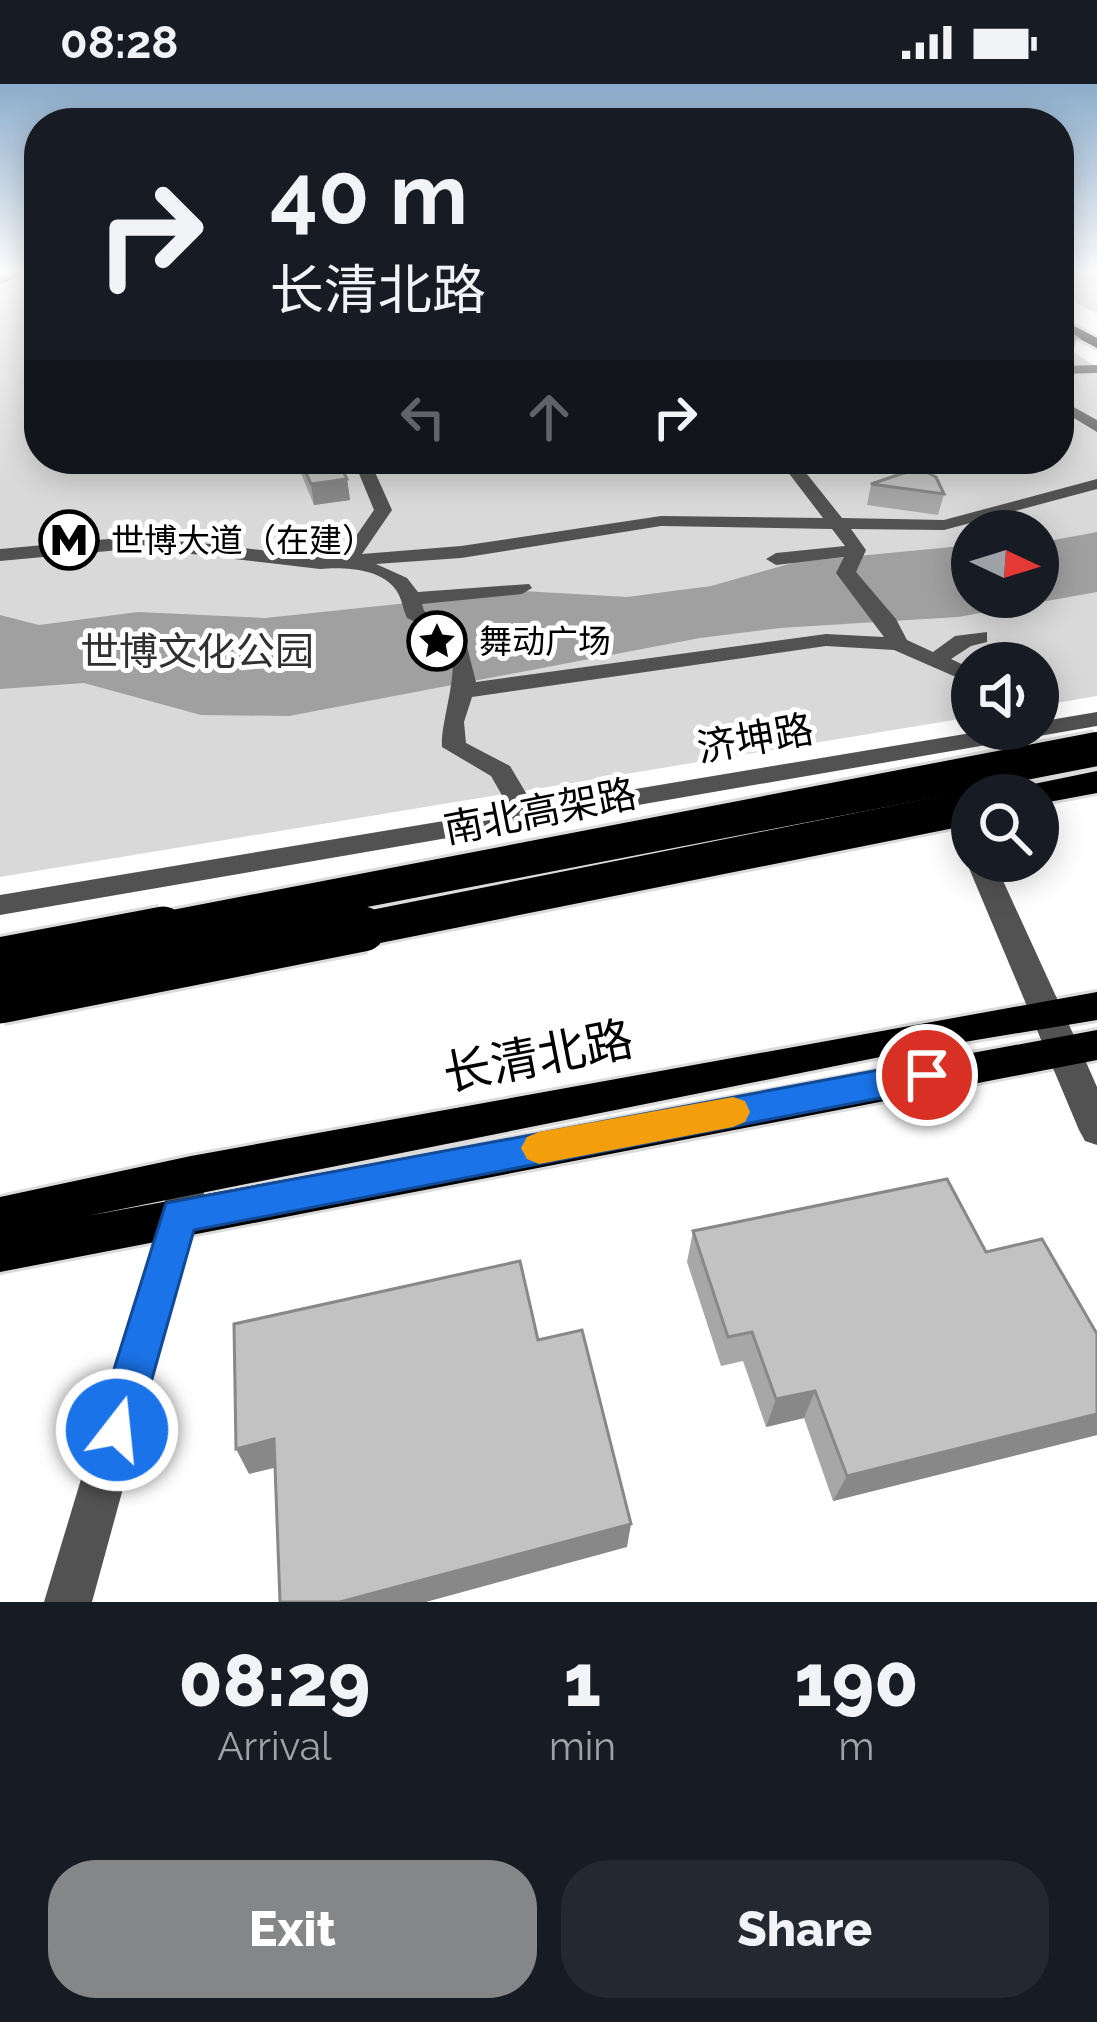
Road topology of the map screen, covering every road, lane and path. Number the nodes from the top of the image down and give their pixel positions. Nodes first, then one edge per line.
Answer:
1 (367, 474) edge
2 (797, 474) edge
3 (1097, 484) edge
4 (837, 526) junction
5 (857, 550) junction
6 (0, 555) edge
7 (776, 559) dead end
8 (352, 561) junction
9 (522, 588) dead end
10 (412, 599) junction
11 (979, 638) dead end
12 (898, 644) junction
13 (937, 659) junction
14 (951, 666) edge
15 (463, 691) junction
16 (1097, 719) edge
17 (934, 747) junction
18 (1097, 749) edge
19 (1097, 782) edge
20 (1059, 789) edge
21 (951, 790) edge
22 (516, 798) dead end
23 (951, 811) edge
24 (989, 882) edge
25 (0, 905) edge
26 (0, 960) edge
27 (0, 1000) edge
28 (1097, 1006) edge
29 (1047, 1014) junction
30 (1082, 1047) edge
31 (1097, 1130) edge
32 (191, 1174) junction
33 (179, 1215) junction
34 (0, 1216) edge
35 (0, 1252) edge
36 (68, 1602) edge

1 - 8 street
2 - 4 street
3 - 4 street
4 - 5 street
4 - 8 street
5 - 7 street
5 - 12 street
6 - 8 street
8 - 10 street
9 - 10 street
10 - 15 street
11 - 13 street
12 - 13 street
12 - 15 street
13 - 14 street
15 - 22 street
16 - 17 street, 济坤路
17 - 21 street
17 - 25 street, 济坤路
18 - 26 highway, 南北高架路, bridge
19 - 20 highway
23 - 27 highway, 南北高架路, bridge
24 - 29 street
28 - 29 main road, 长清北路
29 - 30 street
29 - 32 main road, 长清北路
30 - 31 street
30 - 33 main road
32 - 33 street
32 - 34 main road, 长清北路
33 - 35 main road
33 - 36 street

